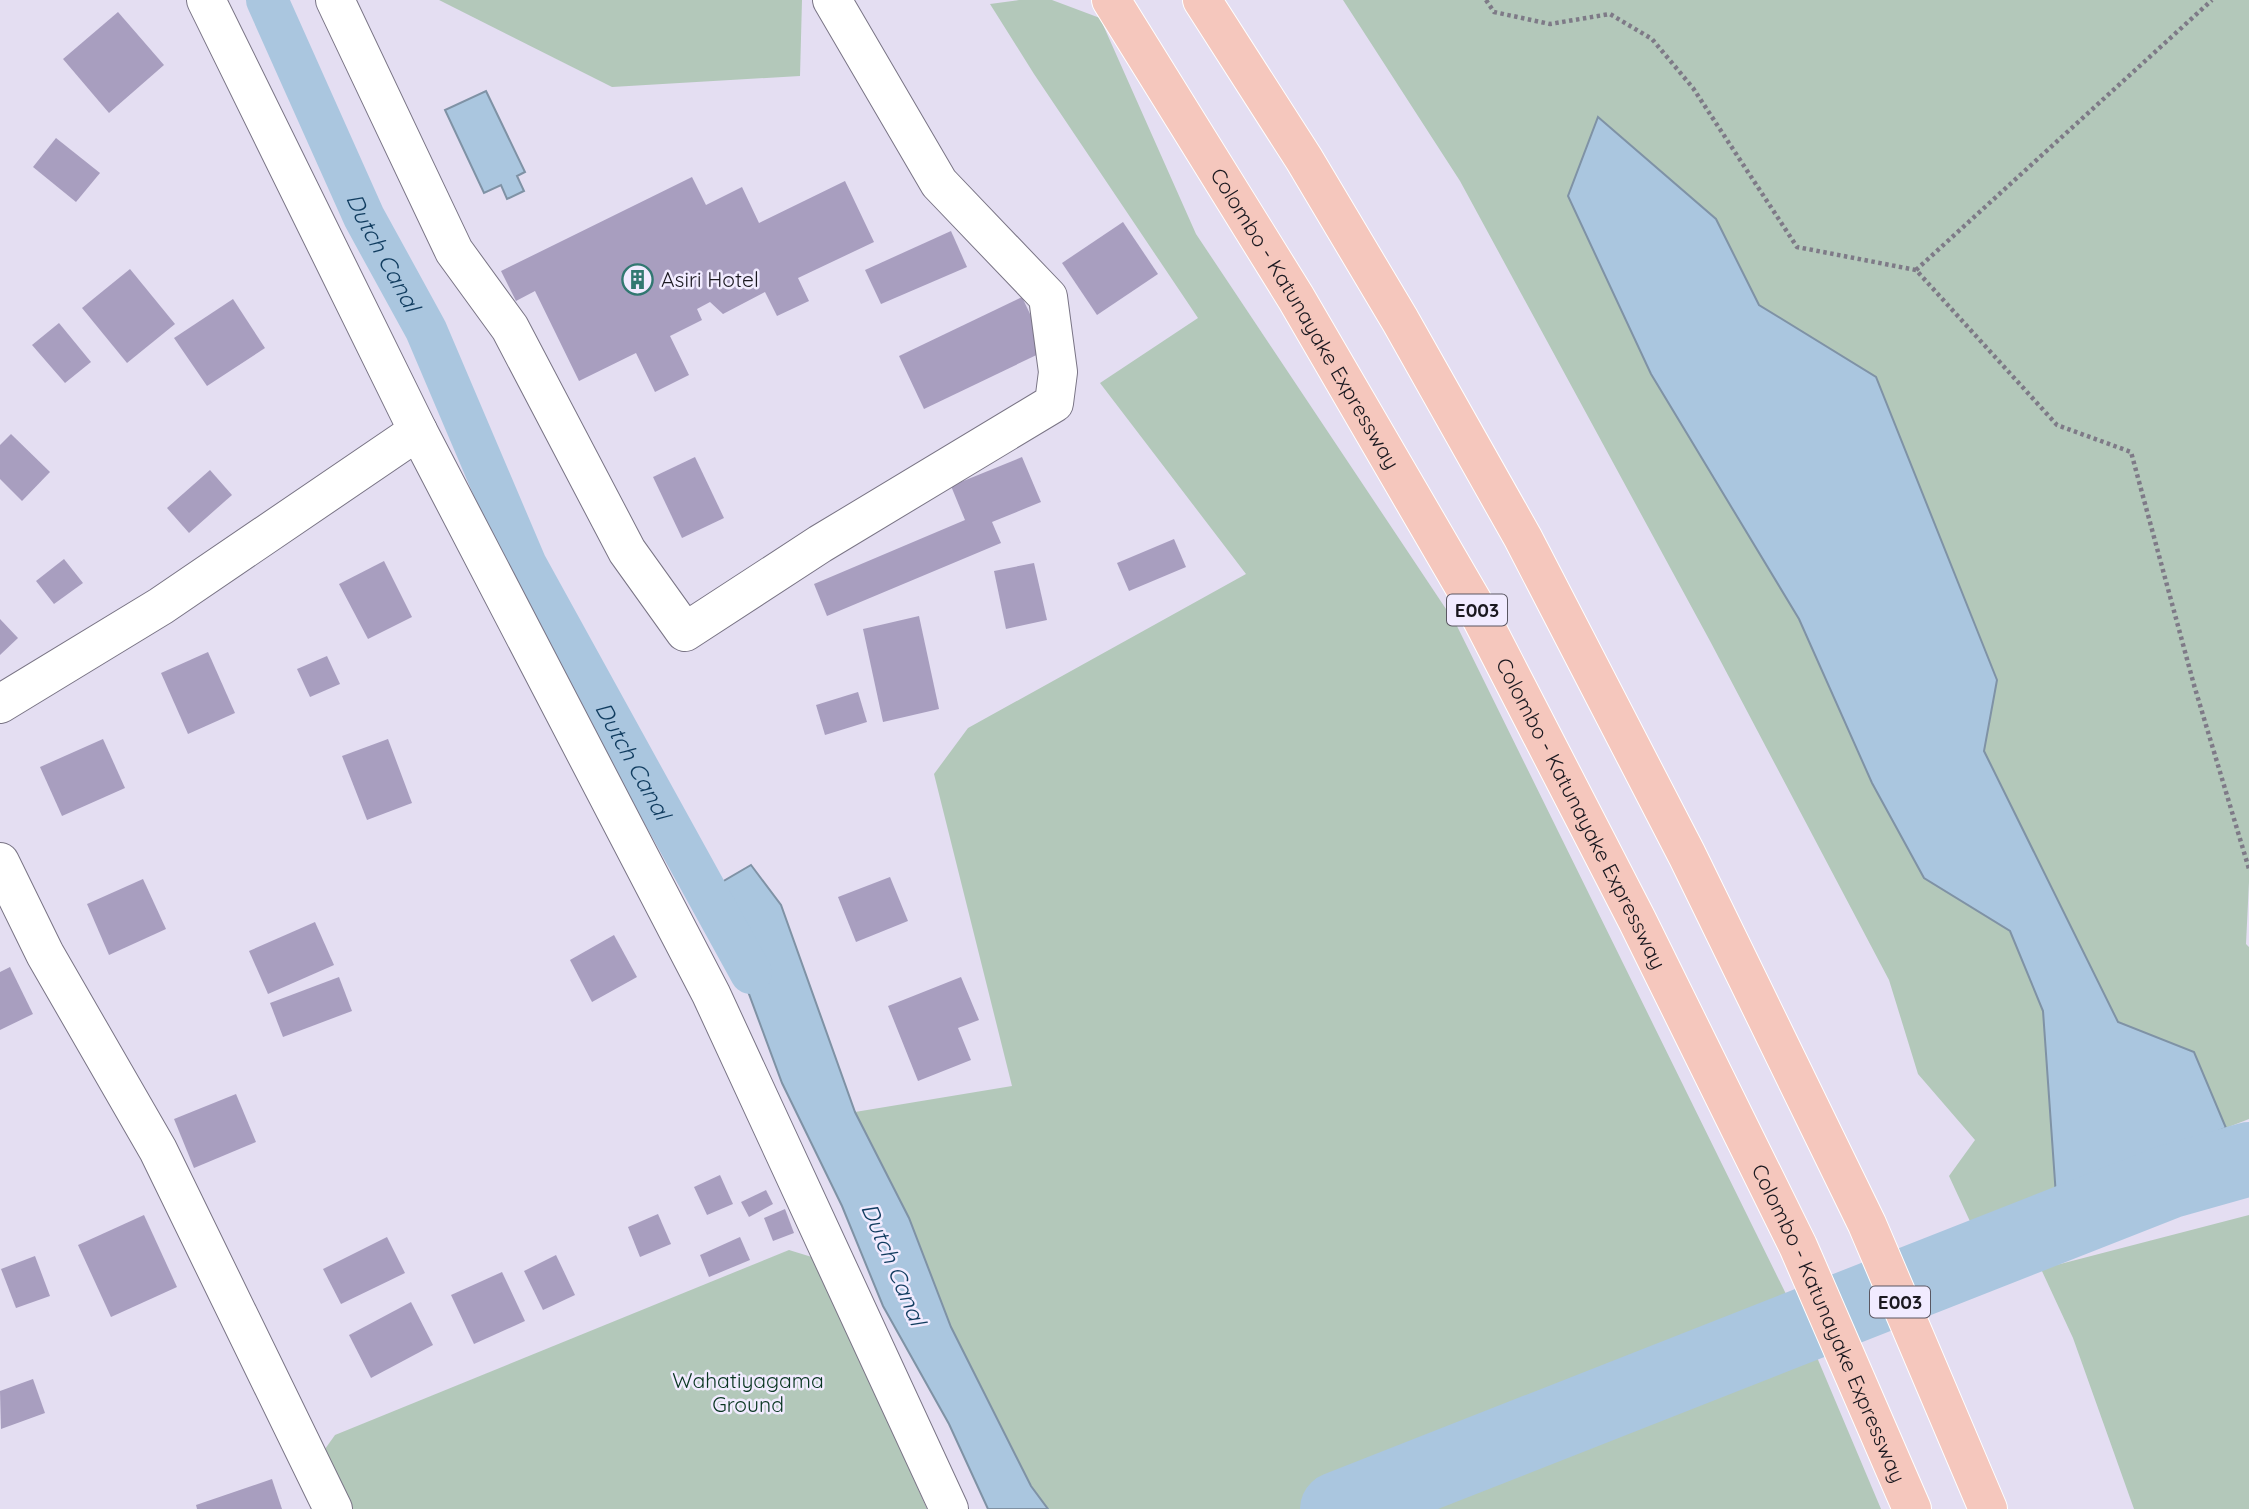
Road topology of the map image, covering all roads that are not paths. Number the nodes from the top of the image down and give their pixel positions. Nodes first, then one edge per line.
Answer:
1 (206, 0) edge
2 (335, 0) edge
3 (832, 0) edge
4 (1111, 0) edge
5 (1202, 0) edge
6 (418, 431) junction
7 (0, 704) edge
8 (0, 862) edge
9 (333, 1509) edge
10 (949, 1509) edge
11 (1912, 1509) edge
12 (1988, 1509) edge

1 - 6 street
2 - 3 street
4 - 11 highway, Colombo - Katunayake Expressway / E003
5 - 12 highway, E003
6 - 7 street
6 - 10 street
8 - 9 street

